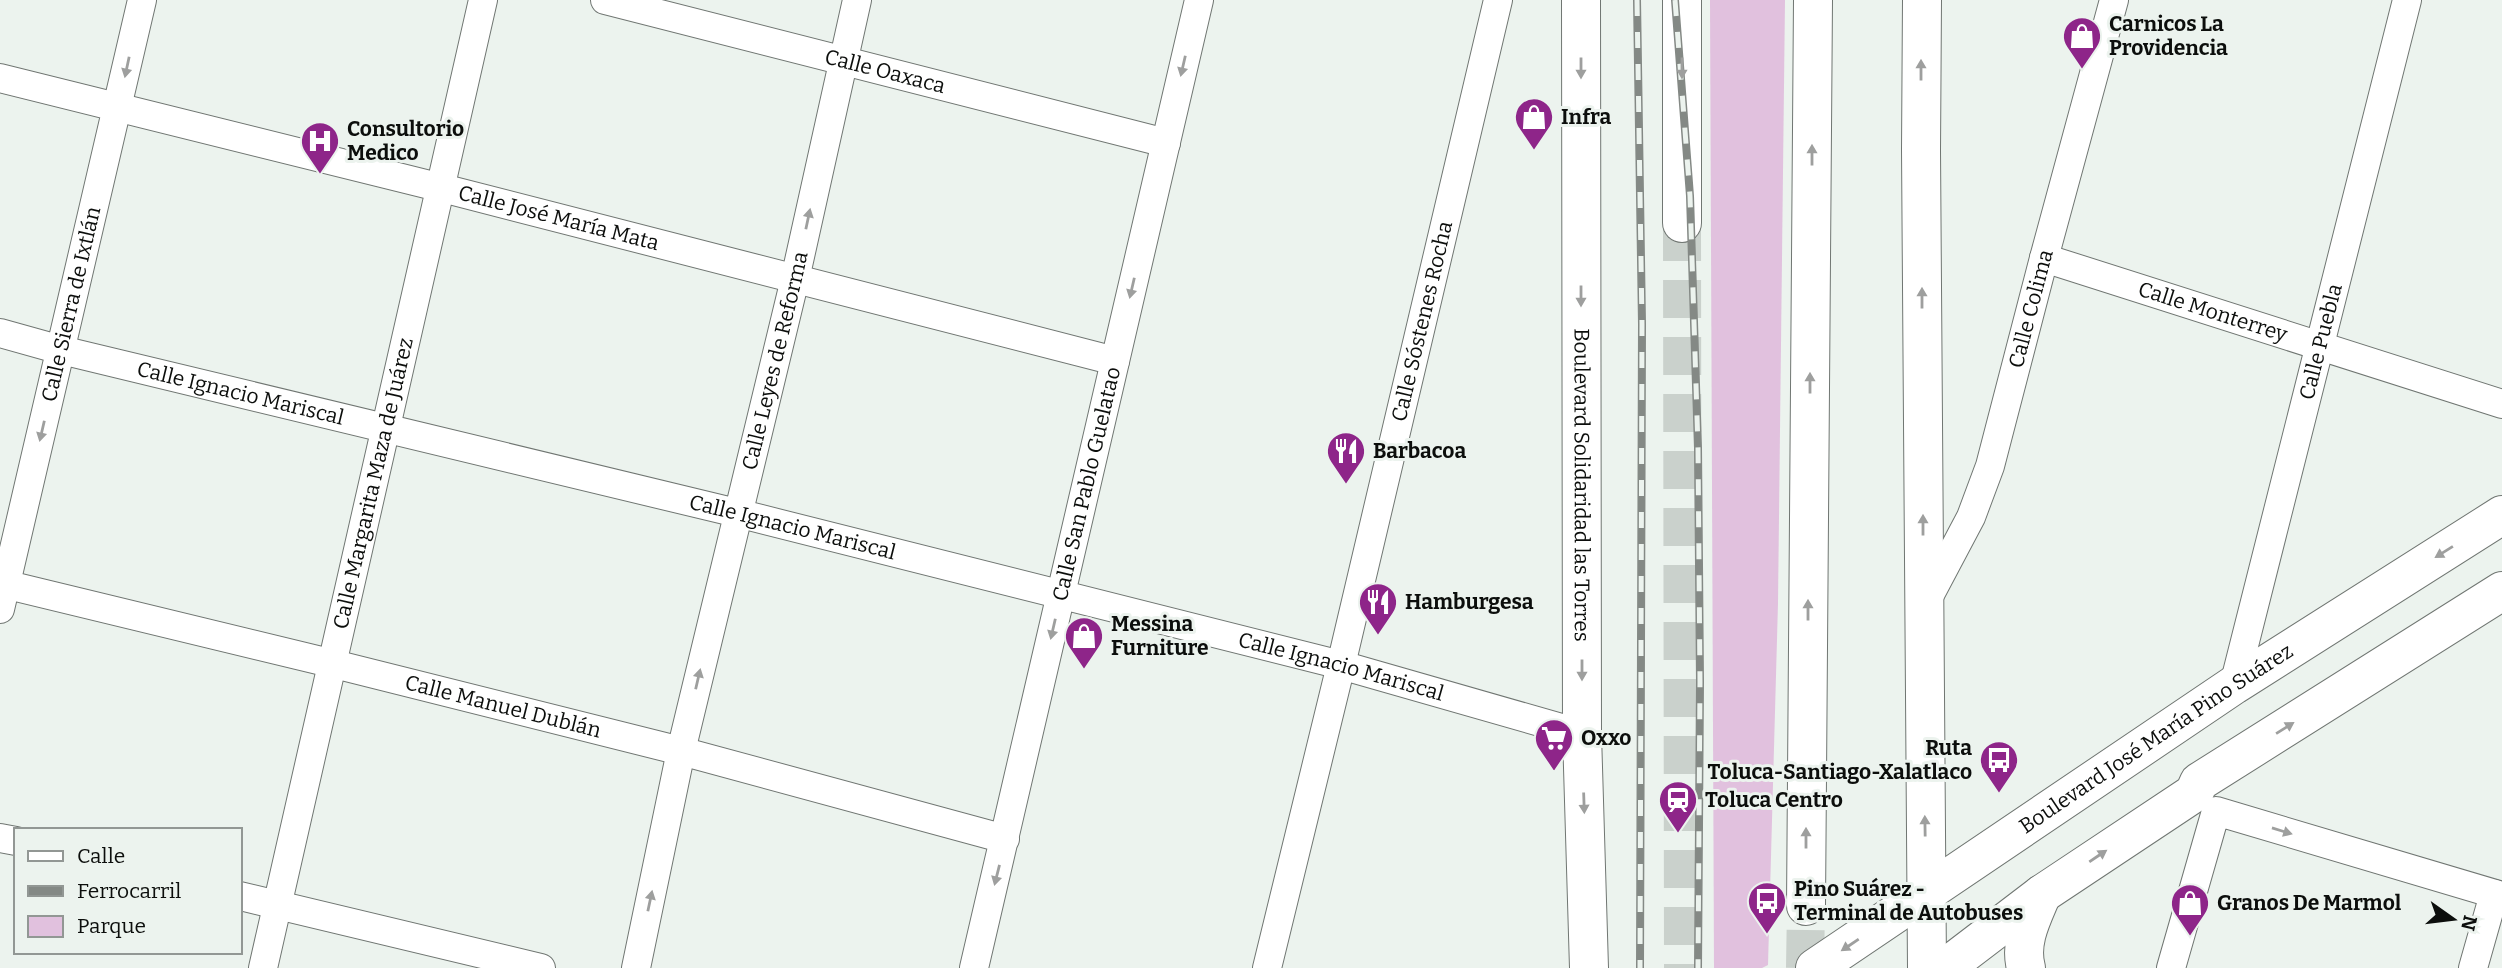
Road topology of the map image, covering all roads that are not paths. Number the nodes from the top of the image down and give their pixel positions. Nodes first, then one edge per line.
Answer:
1 (142, 0) edge
2 (483, 0) edge
3 (606, 0) edge
4 (857, 0) edge
5 (1199, 0) edge
6 (1498, 0) edge
7 (1581, 0) edge
8 (1682, 0) edge
9 (1813, 0) edge
10 (1922, 0) edge
11 (2115, 0) edge
12 (2407, 0) edge
13 (843, 61) junction
14 (0, 78) edge
15 (118, 109) junction
16 (1166, 142) junction
17 (442, 188) junction
18 (1682, 223) tunnel mouth
19 (2044, 258) junction
20 (795, 279) junction
21 (0, 333) edge
22 (2321, 348) junction
23 (61, 350) junction
24 (1115, 361) junction
25 (2502, 404) edge
26 (386, 428) junction
27 (737, 513) junction
28 (2502, 515) edge
29 (2502, 591) edge
30 (2, 592) edge
31 (1061, 595) junction
32 (1923, 607) junction
33 (330, 663) junction
34 (1341, 665) junction
35 (2234, 685) junction
36 (1582, 734) junction
37 (681, 751) junction
38 (1006, 839) junction
39 (1926, 894) junction
40 (2042, 894) junction
41 (2498, 895) edge
42 (242, 896) edge
43 (277, 905) junction
44 (1806, 906) tunnel mouth
45 (263, 968) edge
46 (541, 968) edge
47 (636, 968) edge
48 (974, 968) edge
49 (1267, 968) edge
50 (1589, 968) edge
51 (1815, 968) edge
52 (1927, 968) edge
53 (1945, 968) edge
54 (2026, 968) edge
55 (2171, 968) edge
56 (2473, 968) edge

1 -> 15 street, Calle Sierra de Ixtlán
2 - 17 street, Calle Margarita Maza de Juárez
3 - 13 street, Calle Oaxaca
4 - 13 street, Calle Leyes de Reforma
5 -> 16 street, Calle San Pablo Guelatao
6 - 34 street, Calle Sóstenes Rocha
7 -> 36 main road, Boulevard Solidaridad las Torres
8 -> 18 main road
44 -> 9 main road
32 -> 10 main road
11 - 19 street, Calle Colima
12 - 22 street, Calle Puebla
13 - 16 street, Calle Oaxaca
20 -> 13 street, Calle Leyes de Reforma
14 - 15 street, Calle José María Mata
15 - 17 street, Calle José María Mata
15 - 23 street, Calle Sierra de Ixtlán
16 -> 24 street, Calle San Pablo Guelatao
17 - 20 street, Calle José María Mata
17 - 26 street, Calle Margarita Maza de Juárez
19 - 22 street, Calle Monterrey
19 - 32 street, Calle Colima
20 - 24 street, Calle José María Mata
20 - 27 street, Calle Leyes de Reforma
21 - 23 street, Calle Ignacio Mariscal
22 - 25 street, Calle Monterrey
22 - 35 street, Calle Puebla
23 - 26 street, Calle Ignacio Mariscal
23 -> 30 street, Calle Sierra de Ixtlán
24 - 31 street, Calle San Pablo Guelatao
26 - 27 street, Calle Ignacio Mariscal
26 - 33 street, Calle Margarita Maza de Juárez
27 - 31 street, Calle Ignacio Mariscal
37 -> 27 street, Calle Leyes de Reforma
28 -> 35 main road, Boulevard José María Pino Suárez
40 -> 29 main road
30 - 33 street, Calle Manuel Dublán
31 - 34 street, Calle Ignacio Mariscal
31 -> 38 street, Calle San Pablo Guelatao
39 -> 32 main road
33 - 37 street, Calle Manuel Dublán
33 - 43 street, Calle Margarita Maza de Juárez
34 - 36 street, Calle Ignacio Mariscal
34 - 49 street, Calle Sóstenes Rocha
35 - 39 main road, Boulevard José María Pino Suárez
36 -> 50 main road, Boulevard Solidaridad las Torres
37 - 38 street, Calle Manuel Dublán
47 -> 37 street, Calle Leyes de Reforma
38 -> 48 street, Calle San Pablo Guelatao
39 -> 51 main road, Boulevard José María Pino Suárez
39 - 52 main road
40 - 53 main road
40 - 54 main road
55 -> 41 street
41 - 56 street
42 - 43 street
43 - 45 street, Calle Margarita Maza de Juárez
43 - 46 street

